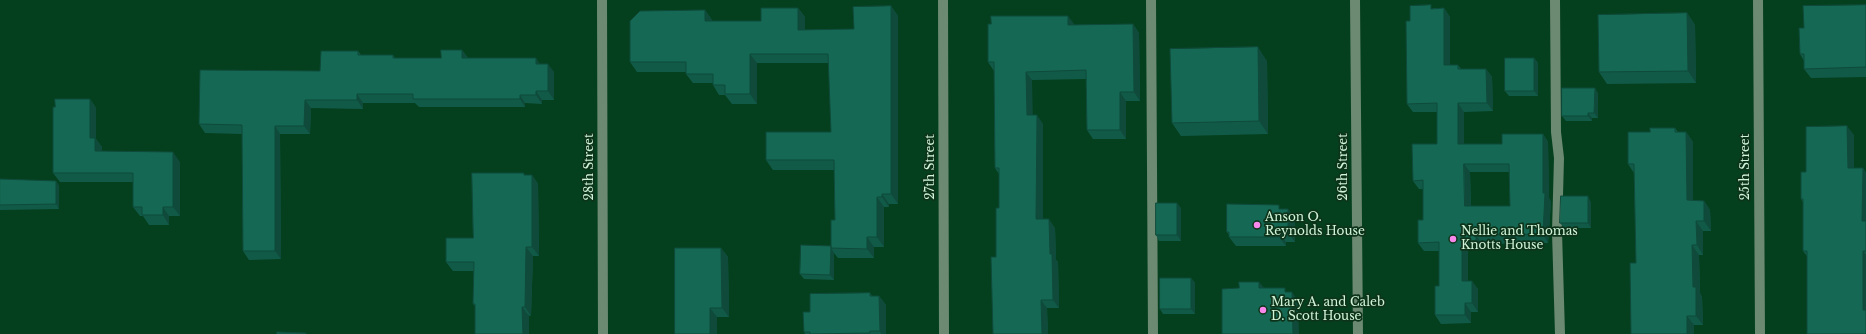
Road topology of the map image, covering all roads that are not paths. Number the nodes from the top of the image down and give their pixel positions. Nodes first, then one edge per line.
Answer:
1 (602, 0) edge
2 (943, 0) edge
3 (1151, 0) edge
4 (1356, 0) edge
5 (1555, 0) edge
6 (1758, 0) edge
7 (603, 334) edge
8 (944, 334) edge
9 (1153, 334) edge
10 (1358, 334) edge
11 (1560, 334) edge
12 (1760, 334) edge

1 - 7 street, 28th Street
2 - 8 street, 27th Street
3 - 9 street
4 - 10 street, 26th Street
5 - 11 street
6 - 12 street, 25th Street

